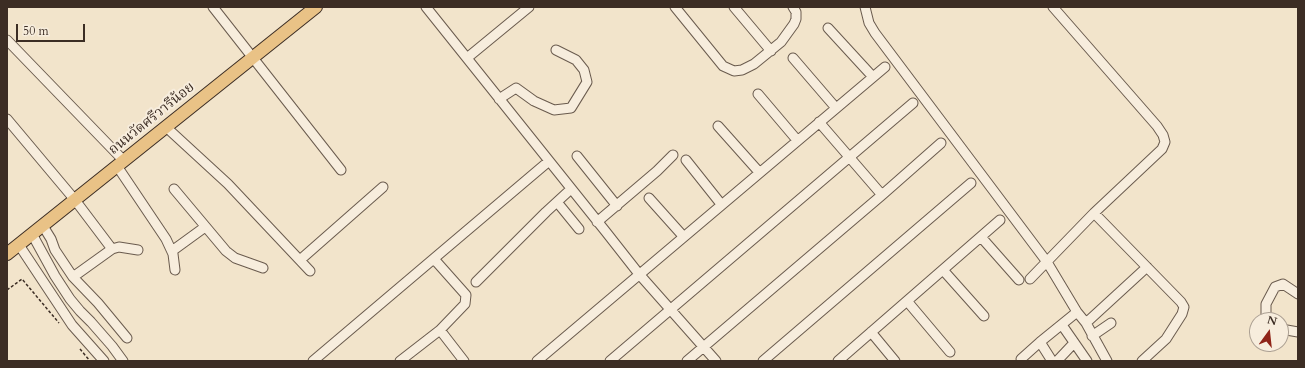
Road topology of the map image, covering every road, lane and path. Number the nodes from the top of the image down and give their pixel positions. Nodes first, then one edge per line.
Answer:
1 (213, 7) edge
2 (316, 7) edge
3 (426, 7) edge
4 (529, 7) edge
5 (675, 7) edge
6 (793, 7) edge
7 (865, 7) edge
8 (1053, 7) edge
9 (739, 9) edge
10 (828, 28) dead end
11 (7, 40) edge
12 (556, 50) dead end
13 (771, 51) junction
14 (253, 57) junction
15 (467, 58) junction
16 (793, 58) dead end
17 (885, 67) dead end
18 (873, 77) junction
19 (758, 94) dead end
20 (499, 99) junction
21 (913, 103) dead end
22 (836, 108) junction
23 (7, 119) edge
24 (819, 122) junction
25 (718, 126) dead end
26 (166, 127) junction
27 (797, 140) junction
28 (941, 143) dead end
29 (673, 155) dead end
30 (577, 156) dead end
31 (850, 157) junction
32 (686, 160) dead end
33 (549, 161) junction
34 (121, 164) junction
35 (341, 170) dead end
36 (759, 172) junction
37 (971, 183) dead end
38 (383, 186) dead end
39 (174, 189) dead end
40 (571, 189) junction
41 (882, 195) junction
42 (648, 198) dead end
43 (75, 200) junction
44 (557, 202) junction
45 (721, 204) junction
46 (617, 206) junction
47 (1094, 213) junction
48 (1000, 220) dead end
49 (597, 222) junction
50 (42, 226) junction
51 (205, 227) junction
52 (579, 229) dead end
53 (32, 234) junction
54 (683, 236) junction
55 (981, 237) junction
56 (19, 245) junction
57 (112, 249) junction
58 (138, 250) dead end
59 (172, 251) junction
60 (7, 254) edge
61 (434, 259) junction
62 (300, 260) junction
63 (1047, 262) junction
64 (263, 268) dead end
65 (1147, 268) junction
66 (175, 270) dead end
67 (943, 270) junction
68 (310, 271) dead end
69 (640, 274) junction
70 (73, 277) junction
71 (1030, 279) dead end
72 (1019, 280) dead end
73 (476, 282) dead end
74 (7, 290) edge
75 (1298, 294) edge
76 (907, 301) junction
77 (670, 309) junction
78 (1077, 312) junction
79 (1266, 312) edge
80 (984, 316) dead end
81 (1086, 323) junction
82 (1111, 323) dead end
83 (1062, 325) junction
84 (61, 326) dead end
85 (440, 330) junction
86 (871, 332) junction
87 (1092, 336) junction
88 (127, 338) dead end
89 (1040, 342) junction
90 (1074, 343) junction
91 (76, 344) dead end
92 (704, 347) junction
93 (950, 352) dead end
94 (1021, 359) dead end
95 (90, 361) edge
96 (104, 361) edge
97 (123, 361) edge
98 (313, 361) edge
99 (400, 361) edge
100 (464, 361) edge
101 (537, 361) edge
102 (610, 361) edge
103 (687, 361) edge
104 (716, 361) edge
105 (763, 361) edge
106 (838, 361) edge
107 (895, 361) edge
108 (1052, 361) edge
109 (1057, 361) edge
110 (1087, 361) edge
111 (1106, 361) edge
112 (1142, 361) edge

1 - 14 street
2 - 14 main road, ถนนวัดศรีวารีน้อย
3 - 15 street
4 - 15 street
5 - 13 street
6 - 13 street
7 - 63 street
8 - 47 street
9 - 13 street
10 - 18 street
11 - 34 street
12 - 20 street
14 - 26 main road, ถนนวัดศรีวารีน้อย
14 - 35 street
15 - 20 street
16 - 22 street
17 - 18 street
18 - 22 street
19 - 27 street
20 - 33 street
21 - 31 street
22 - 24 street
23 - 43 street
24 - 27 street
24 - 31 street
25 - 36 street
26 - 34 main road, ถนนวัดศรีวารีน้อย
26 - 62 street
27 - 36 street
28 - 41 street
29 - 46 street
30 - 46 street
31 - 41 street
31 - 77 street
32 - 45 street
33 - 40 street
33 - 61 street
34 - 43 main road, ถนนวัดศรีวารีน้อย
34 - 59 street
36 - 45 street
37 - 105 street
38 - 62 street
39 - 51 street
40 - 44 street
40 - 49 street
41 - 92 street
42 - 54 street
43 - 50 main road, ถนนวัดศรีวารีน้อย
43 - 57 street
44 - 52 street
44 - 73 street
45 - 54 street
46 - 49 street
47 - 63 street
47 - 65 street
48 - 55 street
49 - 69 street
50 - 53 main road, ถนนวัดศรีวารีน้อย
50 - 70 street
51 - 59 street
51 - 64 street
53 - 56 main road, ถนนวัดศรีวารีน้อย
53 - 97 street
54 - 69 street
55 - 67 street
55 - 72 street
56 - 60 main road, ถนนวัดศรีวารีน้อย
56 - 96 street
57 - 58 street
57 - 70 street
59 - 66 street
61 - 85 street
61 - 98 street
62 - 68 street
63 - 71 street
63 - 78 street
65 - 81 street
65 - 112 street
67 - 76 street
67 - 80 street
69 - 77 street
69 - 101 street
70 - 88 street
74 - 84 path
75 - 79 street
76 - 86 street
76 - 93 street
77 - 92 street
77 - 102 street
78 - 81 street
78 - 83 street
81 - 87 street
82 - 87 street
83 - 89 street
83 - 90 street
85 - 99 street
85 - 100 street
86 - 106 street
86 - 107 street
87 - 111 street
89 - 94 street
89 - 108 street
90 - 109 street
90 - 110 street
91 - 95 path
92 - 103 street
92 - 104 street

